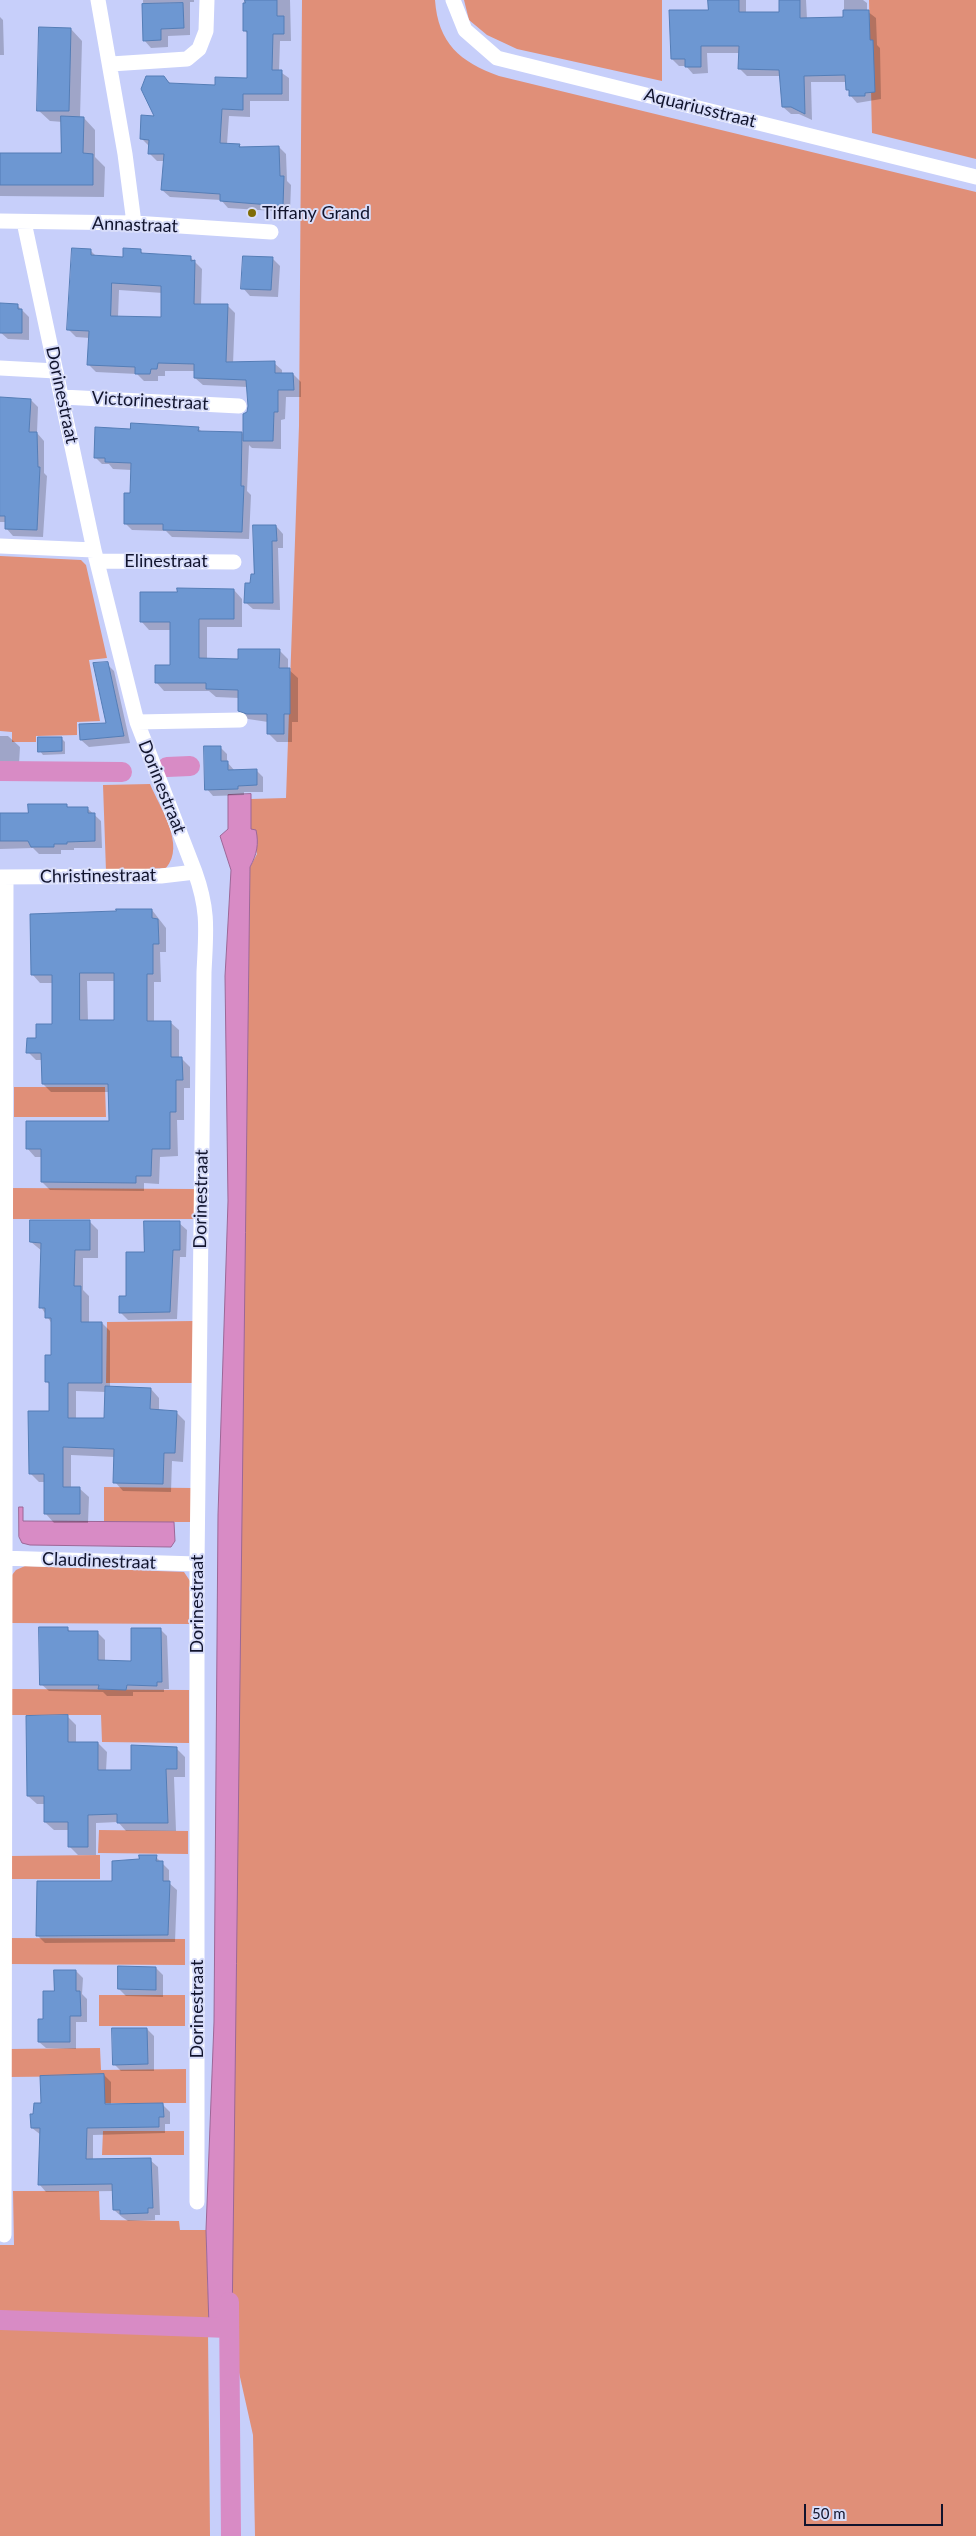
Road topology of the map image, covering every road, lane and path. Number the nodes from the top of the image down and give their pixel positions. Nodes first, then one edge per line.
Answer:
1 (98, 0) edge
2 (207, 0) edge
3 (453, 0) edge
4 (111, 64) junction
5 (976, 177) edge
6 (0, 221) edge
7 (24, 222) junction
8 (134, 223) junction
9 (271, 232) dead end
10 (0, 368) edge
11 (56, 371) junction
12 (62, 397) junction
13 (239, 406) dead end
14 (0, 546) edge
15 (96, 556) junction
16 (234, 562) dead end
17 (240, 720) dead end
18 (137, 722) junction
19 (195, 872) junction
20 (3, 877) edge
21 (2, 1558) edge
22 (197, 1564) junction
23 (197, 2202) dead end
24 (4, 2235) dead end

1 - 4 street
2 - 4 street
3 - 5 street, Aquariusstraat
4 - 8 street
6 - 7 street, Annastraat
7 - 8 street, Annastraat
7 - 11 street, Dorinestraat
8 - 9 street, Annastraat
10 - 11 street
11 - 12 street, Dorinestraat
12 - 13 street, Victorinestraat
12 - 15 street, Dorinestraat
14 - 15 street, Elinestraat
15 - 16 street, Elinestraat
15 - 18 street, Dorinestraat
17 - 18 street
18 - 19 street, Dorinestraat
19 - 20 street, Christinestraat
19 - 22 street, Dorinestraat
20 - 21 street
21 - 22 street, Claudinestraat
21 - 24 street
22 - 23 street, Dorinestraat

